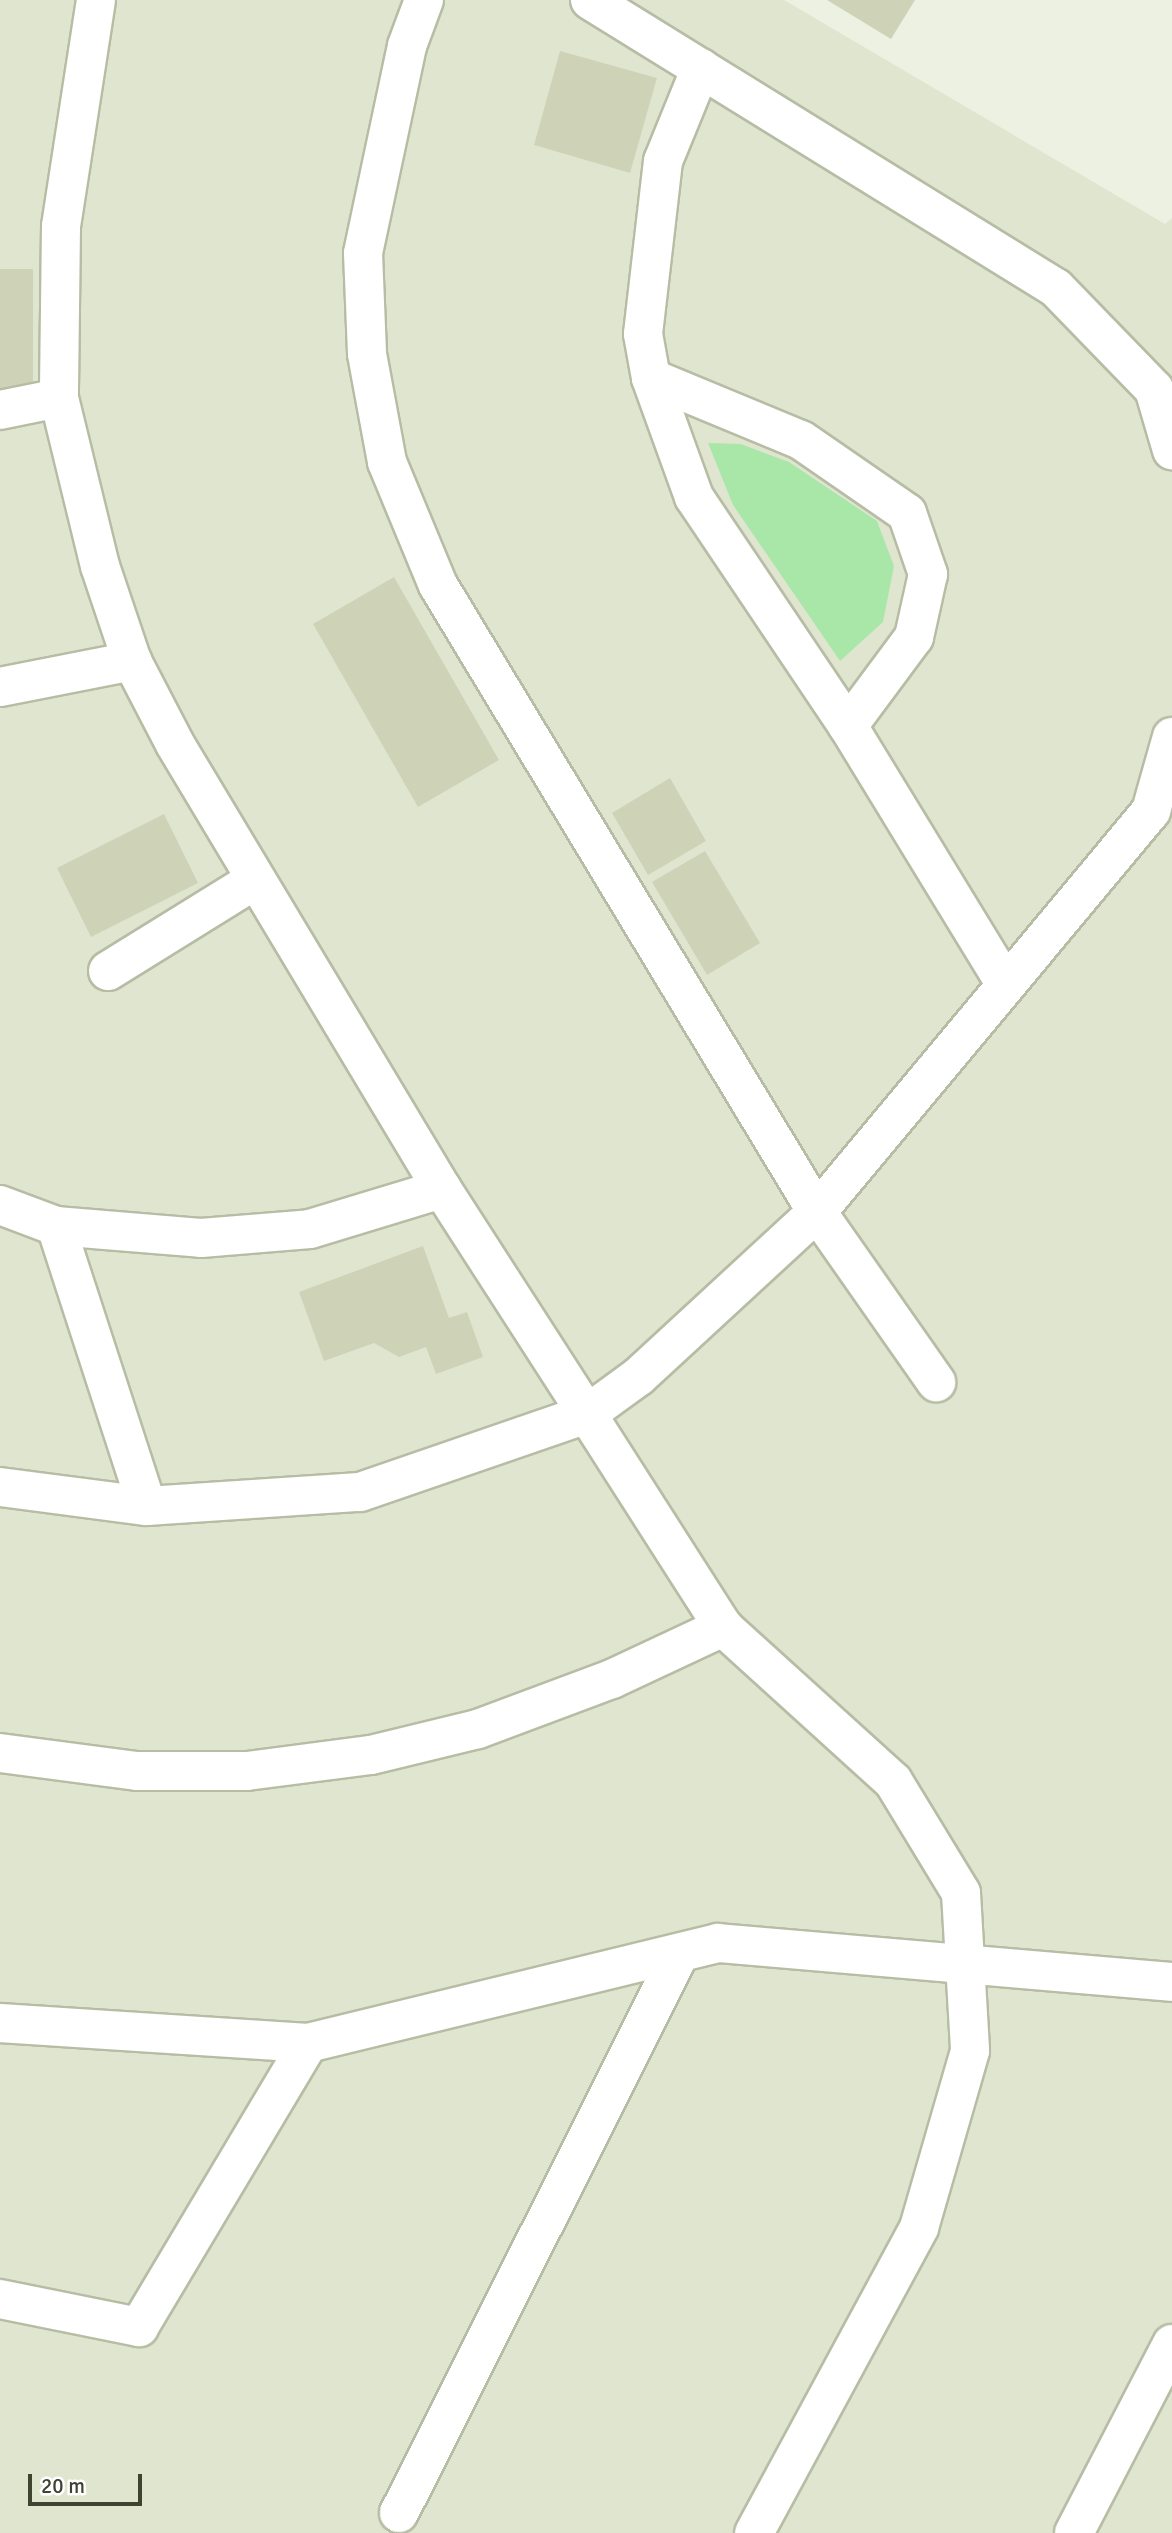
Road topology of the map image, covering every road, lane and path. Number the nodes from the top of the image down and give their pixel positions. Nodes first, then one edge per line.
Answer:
1 (96, 0) edge
2 (424, 0) edge
3 (590, 0) edge
4 (701, 68) junction
5 (651, 378) junction
6 (1163, 384) edge
7 (59, 398) junction
8 (0, 410) edge
9 (1172, 450) edge
10 (132, 662) junction
11 (0, 687) edge
12 (848, 726) junction
13 (1172, 737) edge
14 (255, 880) junction
15 (108, 971) dead end
16 (1006, 985) junction
17 (442, 1189) junction
18 (0, 1205) edge
19 (817, 1212) junction
20 (56, 1226) junction
21 (936, 1382) dead end
22 (587, 1414) junction
23 (0, 1487) edge
24 (146, 1506) junction
25 (723, 1626) junction
26 (0, 1753) edge
27 (678, 1957) junction
28 (968, 1964) junction
29 (1172, 1982) edge
30 (0, 2023) edge
31 (308, 2043) junction
32 (0, 2299) edge
33 (1172, 2344) edge
34 (399, 2514) dead end
35 (754, 2533) edge
36 (1074, 2533) edge

1 - 7 street
2 - 19 street
3 - 4 street
4 - 5 street
4 - 6 street
5 - 12 street
5 - 12 street
6 - 9 street
7 - 8 street
7 - 10 street
10 - 11 street
10 - 14 street
12 - 16 street
13 - 16 street
14 - 15 street
14 - 17 street
16 - 19 street
17 - 20 street
17 - 22 street
18 - 20 street
19 - 21 street
19 - 22 street
20 - 24 street
22 - 24 street
22 - 25 street
23 - 24 street
25 - 26 street
25 - 28 street
27 - 28 street
27 - 31 street
27 - 34 street
28 - 29 street
28 - 35 street
30 - 31 street
31 - 32 street
33 - 36 street

